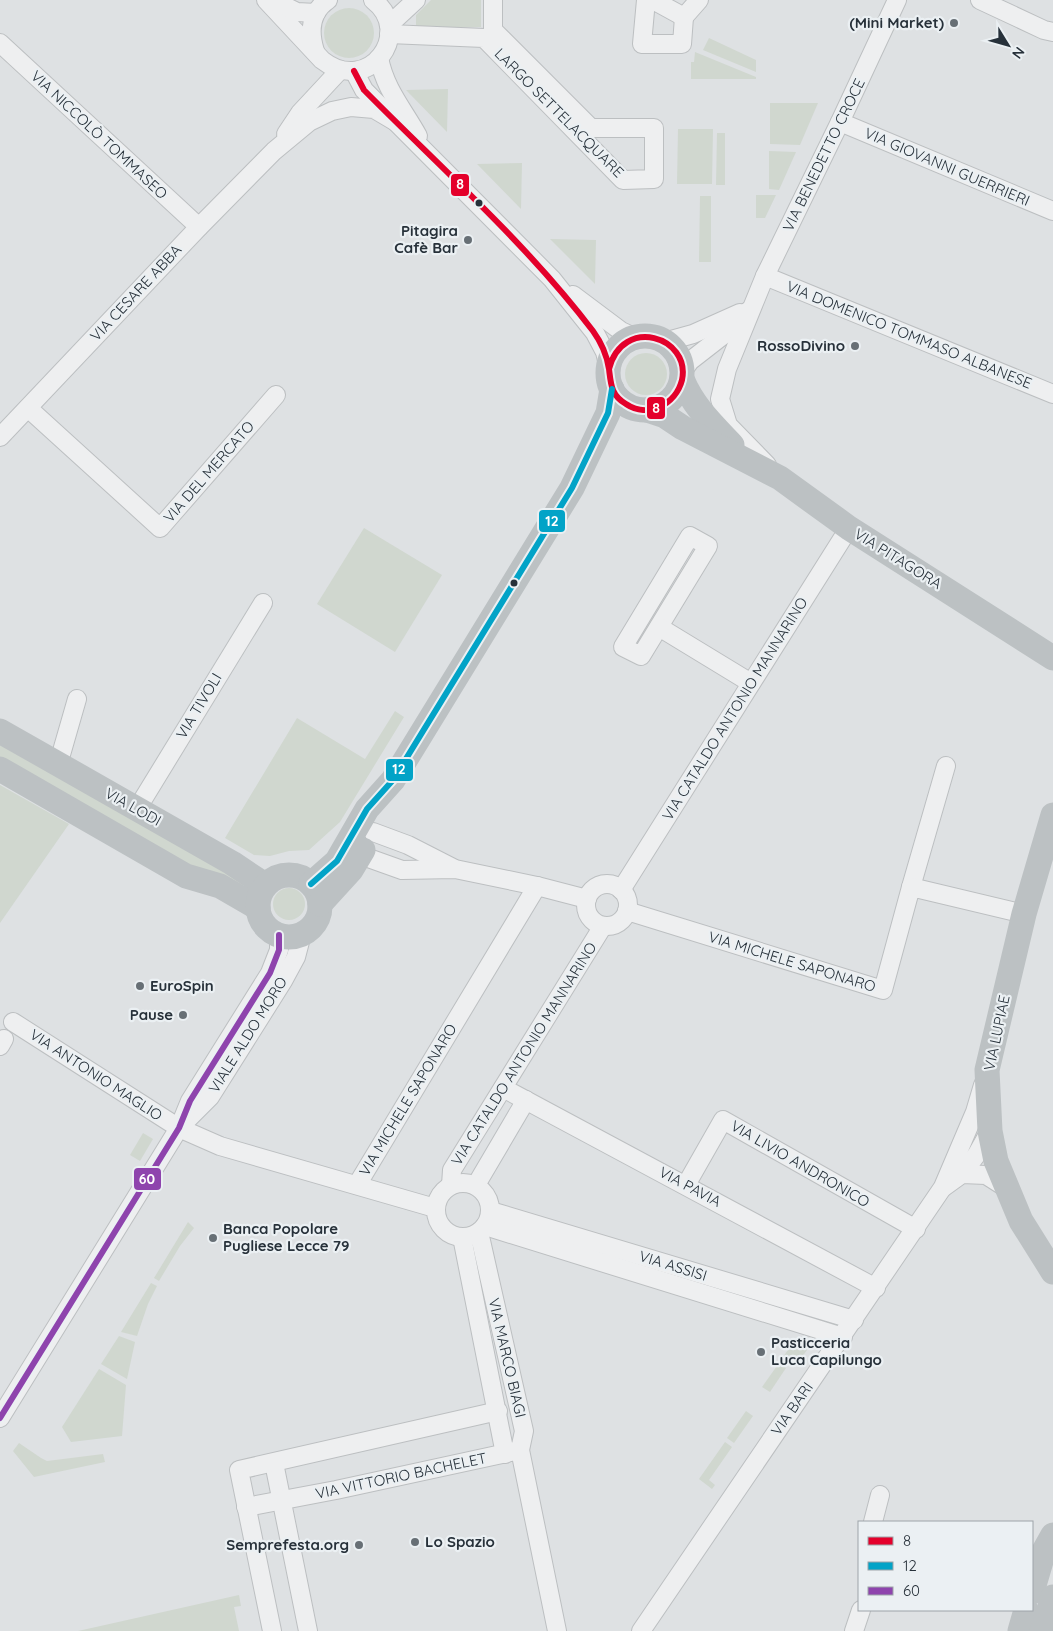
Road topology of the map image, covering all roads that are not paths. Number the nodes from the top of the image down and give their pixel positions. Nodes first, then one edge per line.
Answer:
1 (266, 0) edge
2 (272, 0) edge
3 (328, 0) edge
4 (372, 0) edge
5 (416, 0) edge
6 (493, 0) edge
7 (646, 0) edge
8 (653, 0) edge
9 (699, 0) edge
10 (897, 0) edge
11 (980, 0) edge
12 (316, 13) junction
13 (684, 17) junction
14 (389, 30) junction
15 (1053, 32) edge
16 (489, 34) junction
17 (0, 43) edge
18 (315, 51) junction
19 (379, 58) junction
20 (347, 71) junction
21 (396, 122) junction
22 (840, 122) junction
23 (425, 150) junction
24 (274, 151) junction
25 (1053, 211) edge
26 (199, 227) junction
27 (765, 276) junction
28 (552, 280) junction
29 (750, 309) junction
30 (636, 338) junction
31 (664, 342) junction
32 (682, 376) junction
33 (610, 379) junction
34 (1053, 394) edge
35 (276, 395) dead end
36 (28, 408) junction
37 (643, 410) junction
38 (0, 437) edge
39 (744, 458) junction
40 (780, 478) junction
41 (572, 488) junction
42 (849, 528) junction
43 (262, 603) dead end
44 (659, 627) junction
45 (1053, 658) edge
46 (751, 683) junction
47 (77, 699) dead end
48 (0, 731) edge
49 (58, 765) junction
50 (946, 766) dead end
51 (0, 769) edge
52 (393, 780) junction
53 (137, 809) junction
54 (1053, 815) edge
55 (373, 832) junction
56 (360, 855) junction
57 (456, 869) junction
58 (537, 886) junction
59 (911, 887) junction
60 (621, 890) junction
61 (316, 894) junction
62 (262, 897) junction
63 (587, 899) junction
64 (627, 911) junction
65 (1024, 914) junction
66 (603, 926) junction
67 (291, 934) junction
68 (14, 1022) dead end
69 (987, 1070) junction
70 (503, 1088) junction
71 (526, 1100) junction
72 (179, 1128) junction
73 (990, 1131) junction
74 (962, 1174) junction
75 (357, 1185) junction
76 (451, 1185) junction
77 (476, 1185) junction
78 (686, 1185) junction
79 (943, 1187) junction
80 (1008, 1189) junction
81 (436, 1208) junction
82 (479, 1227) junction
83 (916, 1230) junction
84 (1053, 1272) edge
85 (876, 1288) junction
86 (854, 1320) junction
87 (843, 1337) junction
88 (3, 1409) edge
89 (498, 1411) junction
90 (513, 1452) junction
91 (274, 1463) junction
92 (880, 1495) dead end
93 (282, 1499) junction
94 (246, 1507) junction
95 (872, 1521) edge
96 (1053, 1535) edge
97 (1033, 1589) edge
98 (1053, 1597) edge
99 (861, 1611) edge
100 (1026, 1611) edge
101 (272, 1631) edge
102 (308, 1631) edge
103 (558, 1631) edge
104 (641, 1631) edge
105 (854, 1631) edge
106 (1020, 1631) edge
107 (1042, 1631) edge

1 - 18 street, VIA PITAGORA
2 - 12 street
3 - 12 street
4 - 14 street
5 - 14 street
6 - 16 street, LARGO SETTELACQUARE
7 - 13 street
8 - 13 street
9 - 13 street
10 - 22 street, VIA BENEDETTO CROCE
11 - 15 street
12 - 18 street
14 - 16 street, LARGO SETTELACQUARE
14 - 19 street
16 - 16 street, LARGO SETTELACQUARE
17 - 26 street, VIA NICCOLÒ TOMMASEO
18 - 20 street, VIA PITAGORA
19 - 20 street
19 - 23 street, VIA PITAGORA
20 - 21 street, VIA PITAGORA
20 - 24 street, VIA CESARE ABBA
21 - 23 street, VIA PITAGORA
21 - 24 street, VIA CESARE ABBA
22 - 25 street, VIA GIOVANNI GUERRIERI
22 - 27 street, VIA BENEDETTO CROCE
23 - 28 street, VIA PITAGORA
24 - 26 street, VIA CESARE ABBA
26 - 36 street, VIA CESARE ABBA
27 - 29 street, VIA BENEDETTO CROCE
27 - 34 street, VIA DOMENICO TOMMASO ALBANESE
28 - 30 street, VIA PITAGORA
28 - 33 street, VIA PITAGORA
29 - 31 street
29 - 32 street, VIA BENEDETTO CROCE
29 - 40 street, VIA BENEDETTO CROCE
30 - 31 street, VIA PITAGORA
30 - 33 street
31 - 32 street, VIA PITAGORA
32 - 37 street
32 - 39 street, VIA PITAGORA
33 - 37 street, VIA PITAGORA
33 - 41 street
35 - 36 street, VIA DEL MERCATO
36 - 38 street, VIA CESARE ABBA
37 - 39 street, VIA PITAGORA
37 - 41 street
39 - 40 street, VIA PITAGORA
40 - 42 street, VIA PITAGORA
41 - 52 street
42 - 45 street, VIA PITAGORA
42 - 46 street, VIA CATALDO ANTONIO MANNARINO
43 - 53 street, VIA TIVOLI
44 - 44 street
44 - 46 street
46 - 60 street, VIA CATALDO ANTONIO MANNARINO
47 - 49 street
48 - 49 street, VIA LODI
49 - 53 street, VIA LODI
50 - 59 street, VIA MICHELE SAPONARO
51 - 62 street
52 - 55 street
52 - 61 street
53 - 62 street, VIA LODI
54 - 65 street, VIA LUPIAE
55 - 56 street
55 - 57 street
56 - 57 street
56 - 61 street
57 - 58 street
58 - 63 street
58 - 75 street, VIA MICHELE SAPONARO
59 - 64 street, VIA MICHELE SAPONARO
59 - 65 street
60 - 63 street
60 - 64 street
61 - 62 street
61 - 67 street
62 - 67 street
63 - 66 street, VIA CATALDO ANTONIO MANNARINO
64 - 66 street, VIA CATALDO ANTONIO MANNARINO
65 - 69 street, VIA LUPIAE
66 - 70 street, VIA CATALDO ANTONIO MANNARINO
67 - 72 street, VIALE ALDO MORO
68 - 72 street, VIA ANTONIO MAGLIO
69 - 73 street, VIA LUPIAE
69 - 79 street, VIA BARI
70 - 71 street, VIA PAVIA
70 - 76 street, VIA CATALDO ANTONIO MANNARINO
71 - 77 street
71 - 78 street, VIA PAVIA
72 - 75 street, VIA ANTONIO MAGLIO
72 - 88 street, VIALE ALDO MORO
73 - 74 street, VIA BARI
73 - 80 street, VIA LUPIAE
74 - 79 street, VIA BARI
74 - 80 street
75 - 81 street, VIA ANTONIO MAGLIO
76 - 77 street
76 - 81 street
77 - 82 street
78 - 83 street, VIA LIVIO ANDRONICO
78 - 85 street, VIA PAVIA
79 - 83 street, VIA BARI
80 - 84 street, VIA LUPIAE
81 - 82 street
82 - 86 street, VIA ASSISI
82 - 87 street, VIA ASSISI
82 - 89 street, VIA MARCO BIAGI
82 - 90 street, VIA MARCO BIAGI
83 - 85 street, VIA BARI
85 - 86 street, VIA BARI
86 - 87 street, VIA BARI
87 - 104 street, VIA BARI
89 - 90 street, VIA MARCO BIAGI
89 - 91 street
90 - 93 street, VIA VITTORIO BACHELET
90 - 103 street, VIA MARCO BIAGI
91 - 93 street
91 - 94 street
92 - 95 street
93 - 94 street, VIA VITTORIO BACHELET
93 - 102 street
94 - 101 street
96 - 97 street
98 - 107 street
99 - 105 street
100 - 106 street

